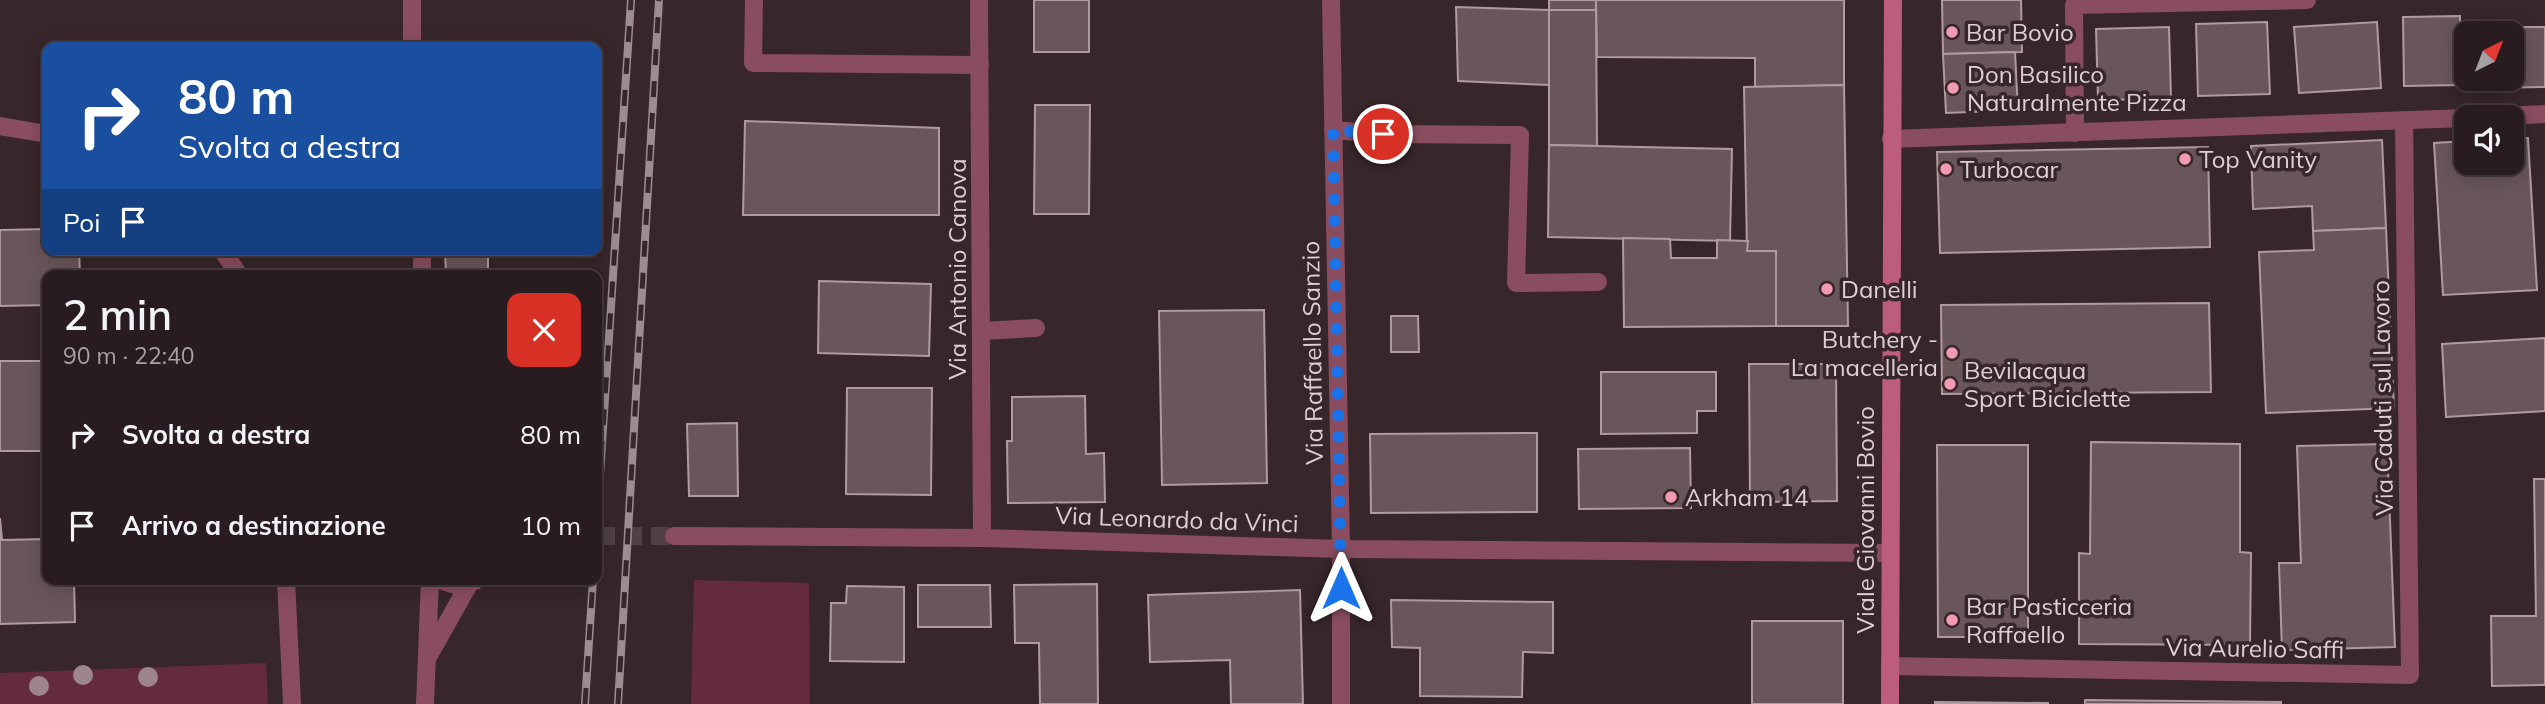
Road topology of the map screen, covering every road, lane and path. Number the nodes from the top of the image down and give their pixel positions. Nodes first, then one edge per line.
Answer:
1 (412, 0) edge
2 (754, 0) edge
3 (979, 0) edge
4 (1331, 0) edge
5 (1893, 0) edge
6 (2307, 0) edge
7 (412, 42) edge
8 (980, 65) junction
9 (2545, 114) edge
10 (2524, 115) edge
11 (2454, 119) edge
12 (2404, 121) junction
13 (0, 126) edge
14 (1333, 130) junction
15 (42, 133) edge
16 (2075, 133) junction
17 (1891, 139) junction
18 (1598, 282) dead end
19 (1036, 328) dead end
20 (982, 331) junction
21 (674, 536) tunnel mouth
22 (982, 537) junction
23 (1341, 549) junction
24 (1889, 554) junction
25 (286, 585) edge
26 (430, 585) edge
27 (471, 585) edge
28 (426, 660) junction
29 (1890, 666) junction
30 (2410, 675) joint
31 (292, 704) edge
32 (425, 704) edge
33 (1341, 704) edge
34 (1890, 704) edge

1 - 7 street
2 - 8 street
3 - 8 street, Via Antonio Canova
4 - 14 street, Via Raffaello Sanzio
5 - 17 main road, Viale Giovanni Bovio
6 - 16 street
8 - 20 street, Via Antonio Canova
9 - 10 street
11 - 12 street
12 - 16 street
12 - 30 street, Via Caduti sul Lavoro
13 - 15 street
14 - 18 street
14 - 23 street, Via Raffaello Sanzio
16 - 17 street
17 - 24 main road, Viale Giovanni Bovio
19 - 20 street
20 - 22 street, Via Antonio Canova
21 - 22 street, Via Leonardo da Vinci
22 - 23 street, Via Leonardo da Vinci
23 - 24 street, Via Leonardo da Vinci
23 - 33 street, Via Raffaello Sanzio
24 - 29 main road, Viale Giovanni Bovio
25 - 31 street
26 - 28 street
27 - 28 street
28 - 32 street
29 - 30 street, Via Aurelio Saffi
29 - 34 main road, Viale Giovanni Bovio

